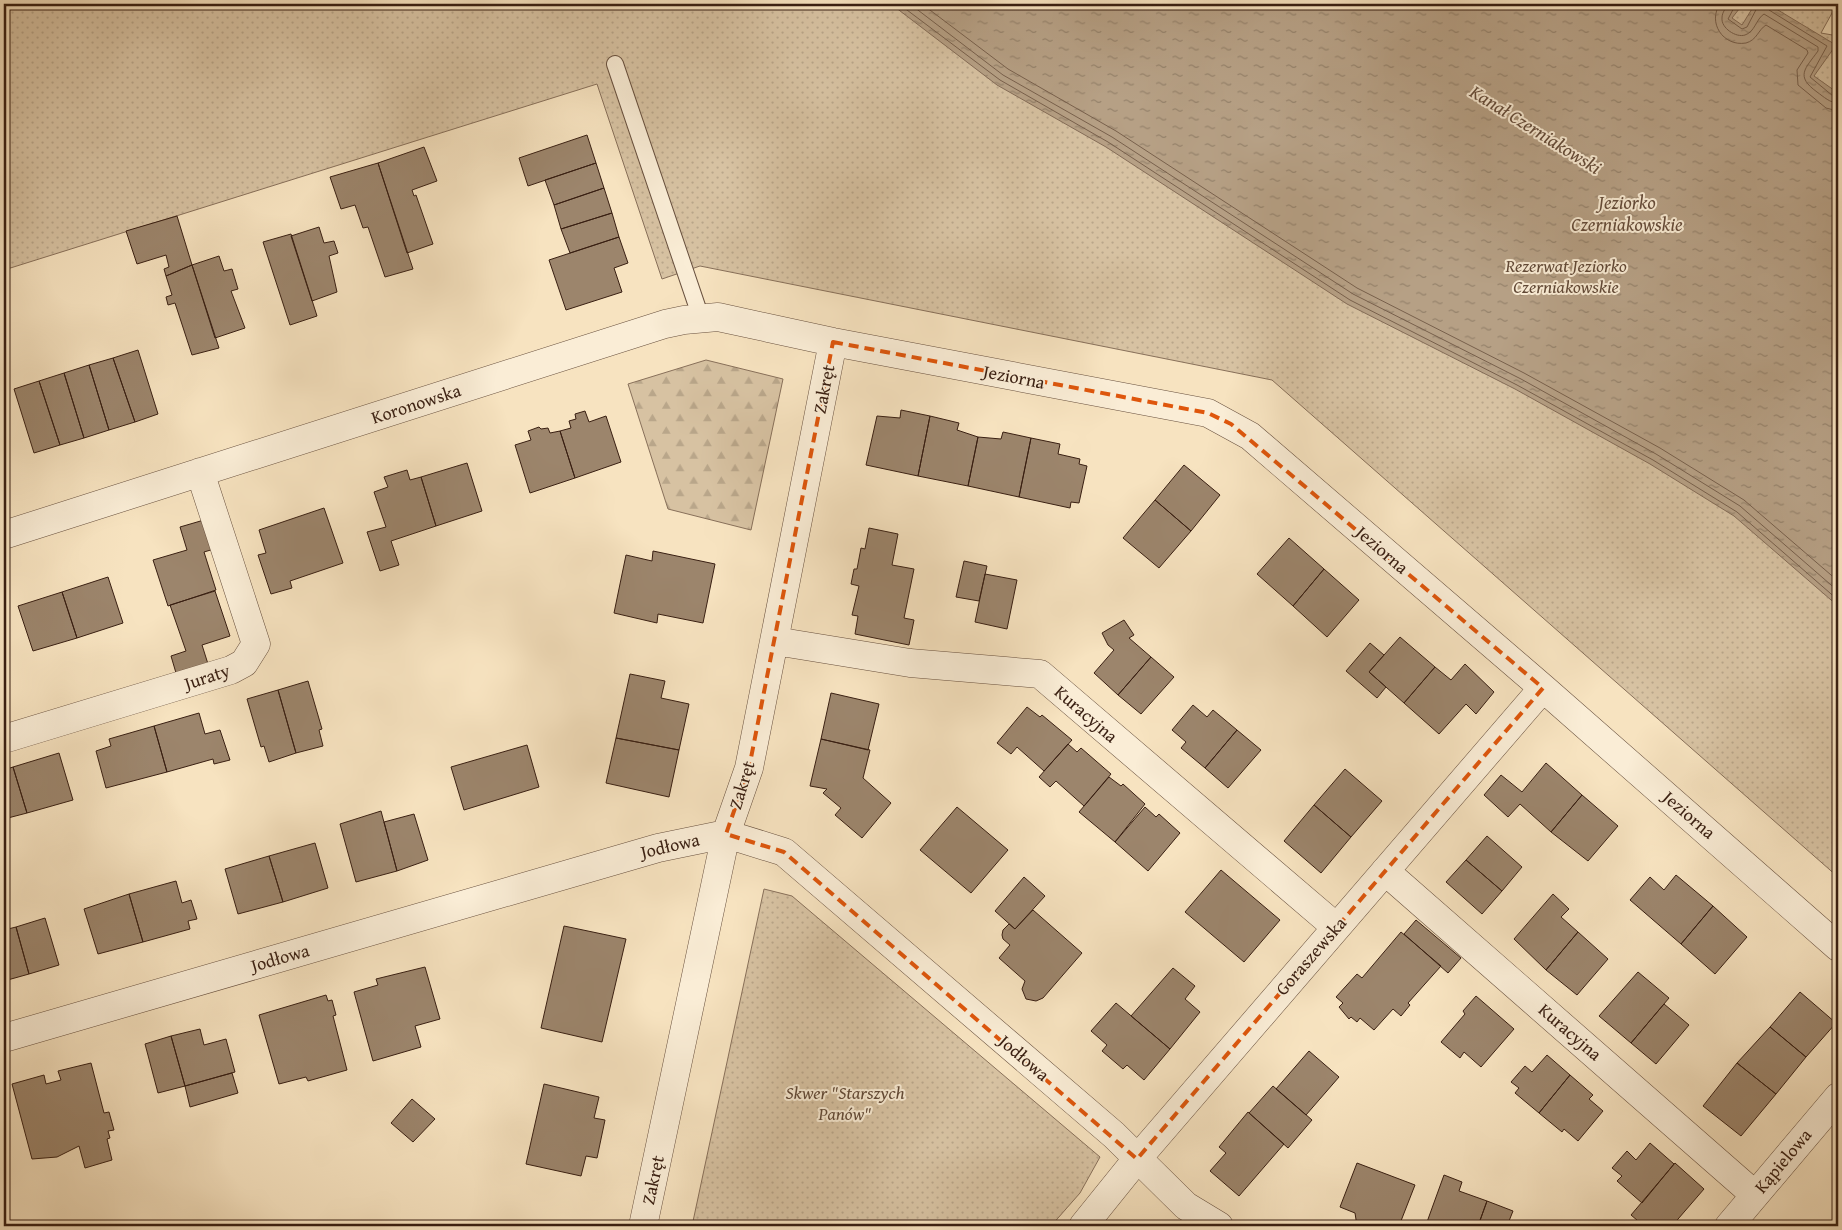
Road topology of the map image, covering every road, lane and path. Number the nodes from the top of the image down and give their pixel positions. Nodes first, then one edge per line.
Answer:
1 (615, 64) dead end
2 (702, 318) junction
3 (833, 342) junction
4 (200, 472) junction
5 (4, 535) edge
6 (775, 641) junction
7 (1543, 688) junction
8 (4, 739) edge
9 (726, 834) junction
10 (1385, 871) junction
11 (1336, 926) junction
12 (1838, 947) edge
13 (4, 1038) edge
14 (1838, 1097) edge
15 (1138, 1159) junction
16 (1755, 1196) junction
17 (643, 1226) edge
18 (1083, 1226) edge
19 (1219, 1226) edge
20 (1729, 1226) edge

1 - 2 lane
2 - 3 street, Koronowska
2 - 4 street, Koronowska
3 - 6 street, Zakręt
3 - 7 street, Jeziorna
4 - 5 street, Koronowska
4 - 8 street, Juraty
6 - 9 street, Zakręt
6 - 11 street, Kuracyjna
7 - 10 street, Goraszewska
7 - 12 street, Jeziorna
9 - 13 street, Jodłowa
9 - 15 street, Jodłowa
9 - 17 street, Zakręt
10 - 11 street, Goraszewska
10 - 16 street, Kuracyjna
11 - 15 street, Goraszewska
14 - 16 street, Kąpielowa
15 - 18 street, Goraszewska
15 - 19 street, Jodłowa
16 - 20 street, Kąpielowa

